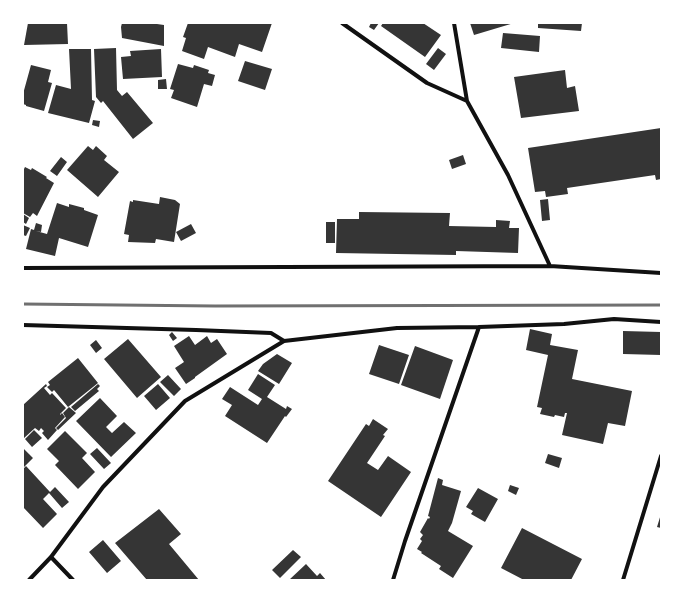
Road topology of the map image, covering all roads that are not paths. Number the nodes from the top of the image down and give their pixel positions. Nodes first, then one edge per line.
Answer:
1 (342, 23) edge
2 (454, 23) edge
3 (467, 101) junction
4 (550, 266) junction
5 (23, 268) edge
6 (661, 273) edge
7 (661, 322) edge
8 (23, 325) edge
9 (479, 327) junction
10 (284, 341) junction
11 (661, 456) edge
12 (51, 557) junction
13 (29, 580) edge
14 (73, 580) edge
15 (393, 580) edge
16 (623, 580) edge

1 - 3 street
2 - 3 street
3 - 4 street
4 - 5 street
4 - 6 street
7 - 9 street
8 - 10 street
9 - 10 street
9 - 15 street
10 - 12 street
11 - 16 street
12 - 13 street
12 - 14 street

